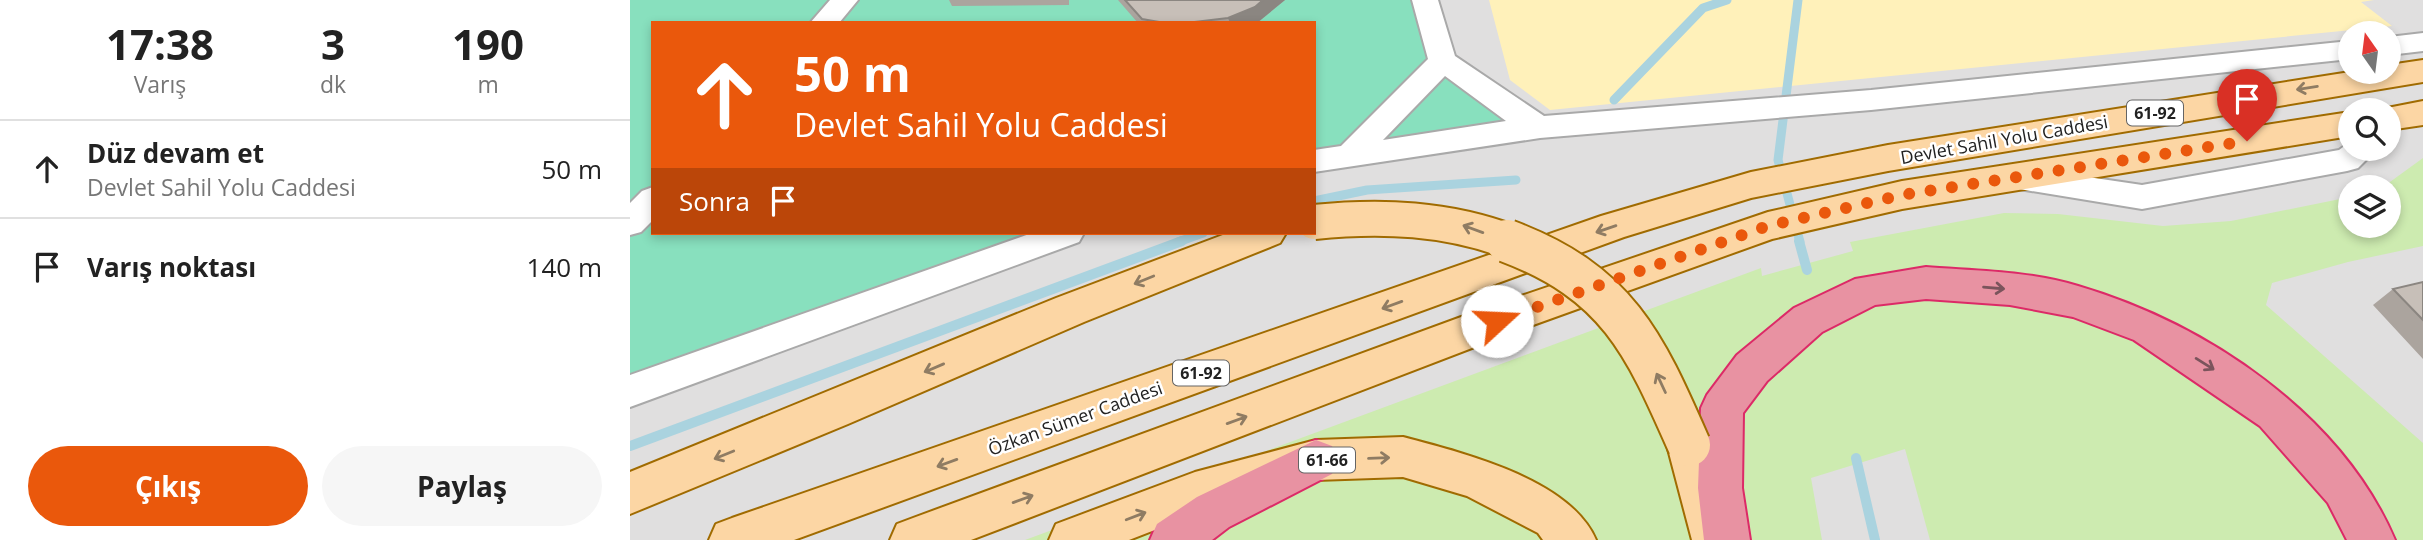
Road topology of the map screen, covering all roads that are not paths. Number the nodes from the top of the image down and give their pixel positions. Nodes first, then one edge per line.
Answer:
1 (845, 0) edge
2 (1425, 0) edge
3 (825, 21) edge
4 (2423, 43) edge
5 (2401, 45) edge
6 (2338, 51) edge
7 (1443, 61) junction
8 (2423, 71) edge
9 (2338, 126) edge
10 (1540, 127) junction
11 (1352, 153) junction
12 (1316, 161) edge
13 (2341, 161) edge
14 (2013, 177) junction
15 (651, 202) edge
16 (1672, 209) joint
17 (1316, 222) edge
18 (630, 223) edge
19 (1062, 235) edge
20 (1261, 235) edge
21 (630, 391) edge
22 (1316, 460) junction
23 (630, 493) edge
24 (732, 540) edge
25 (913, 540) edge
26 (1072, 540) edge
27 (1173, 540) edge
28 (1573, 540) edge
29 (1714, 540) edge
30 (1727, 540) edge
31 (2372, 540) edge

1 - 3 street
2 - 7 street
4 - 5 street
6 - 10 street
7 - 10 street
7 - 11 street
8 -> 16 main road, Devlet Sahil Yolu Caddesi / 61-92
9 - 14 main road, 61-92
10 - 11 street
11 - 12 street
13 - 14 street, 61-92
25 -> 14 main road, 61-92
15 - 18 street
16 -> 24 main road, Özkan Sümer Caddesi / 61-92
29 -> 17 main road, bridge
19 - 21 street
20 -> 23 main road
26 -> 22 main road, 61-66
22 - 27 highway
22 -> 28 main road, 61-66
30 -> 31 highway

